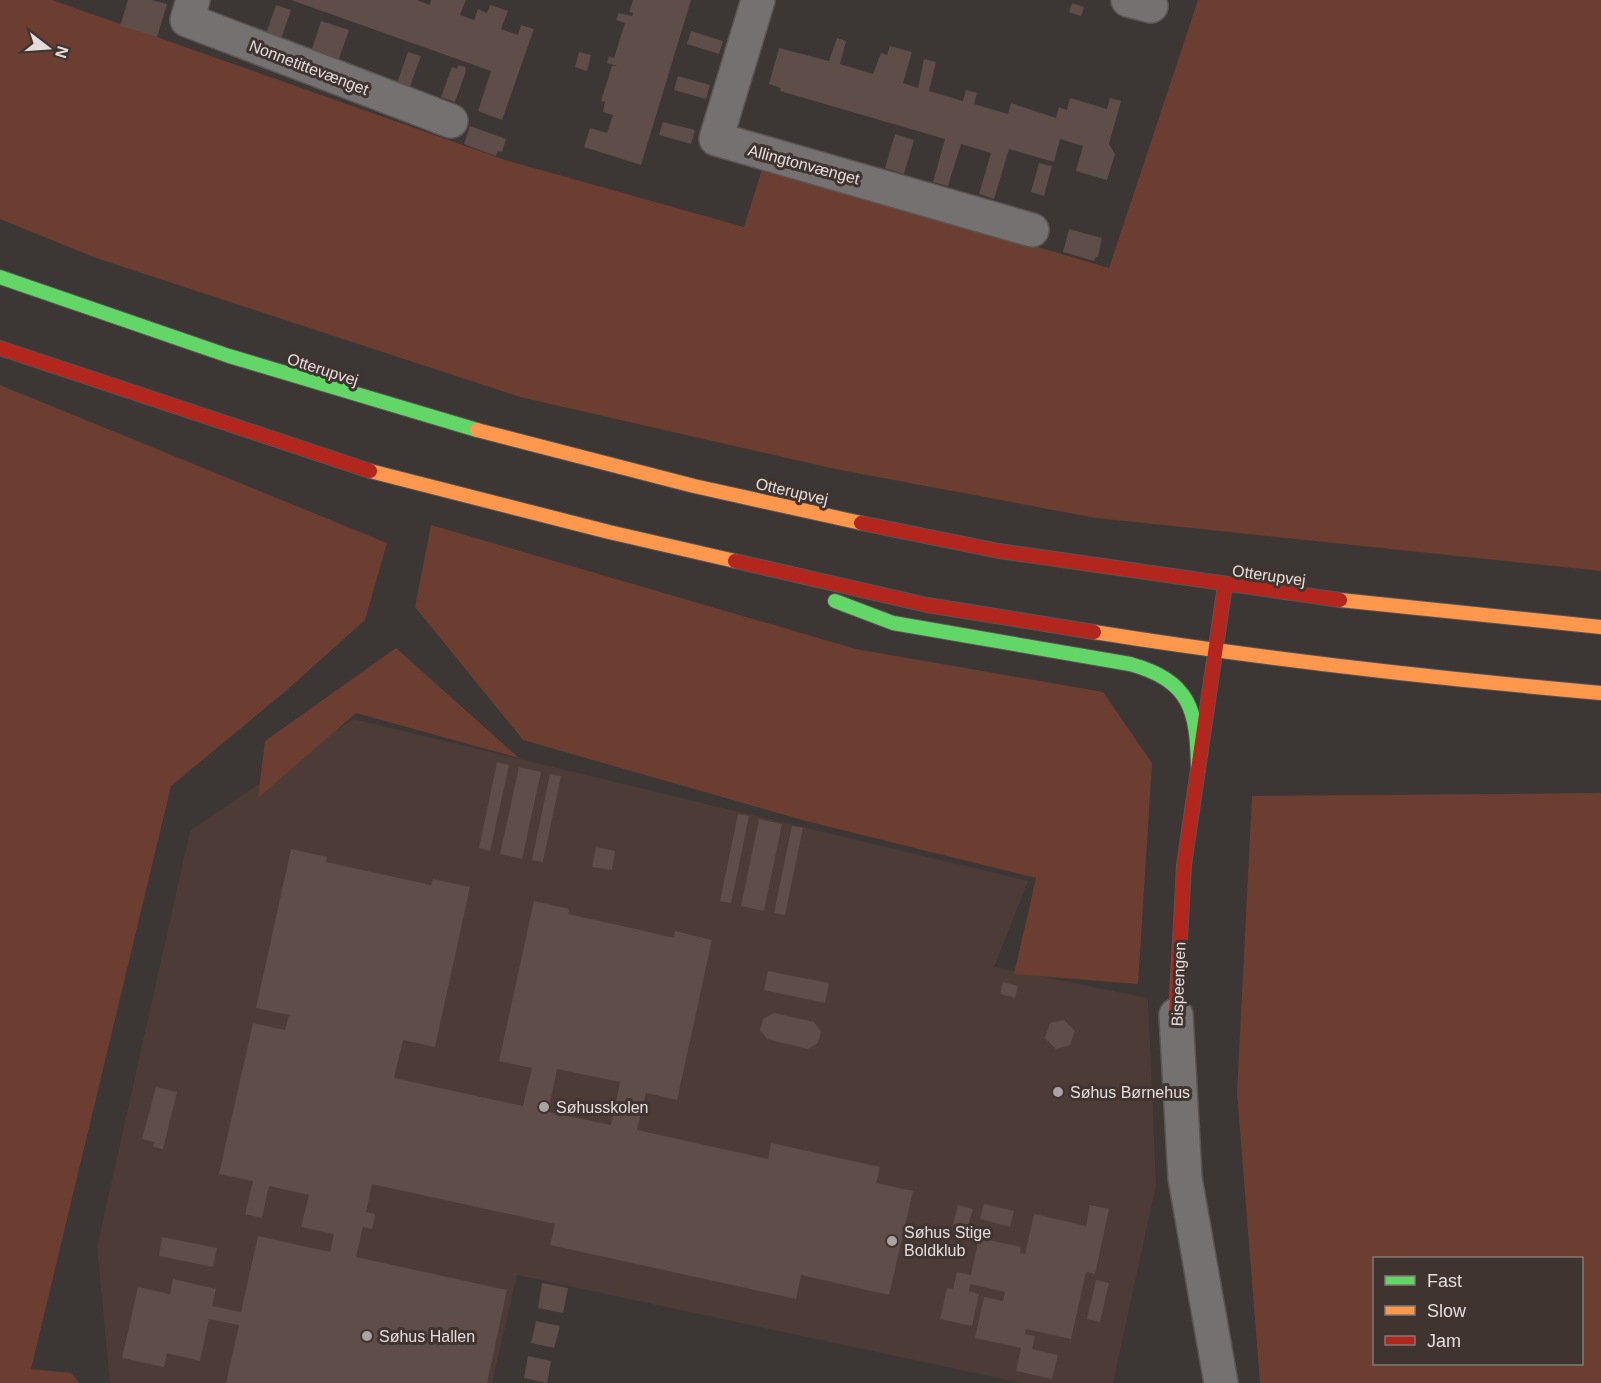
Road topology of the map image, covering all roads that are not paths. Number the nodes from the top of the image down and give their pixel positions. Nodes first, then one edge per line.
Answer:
1 (193, 0) edge
2 (758, 0) edge
3 (451, 122) dead end
4 (1032, 230) dead end
5 (0, 277) edge
6 (0, 348) edge
7 (713, 555) junction
8 (1225, 585) junction
9 (1601, 627) edge
10 (1214, 651) junction
11 (1601, 693) edge
12 (1198, 769) junction
13 (1176, 1016) joint
14 (1221, 1383) edge

1 - 3 street, Nonnetittevænget
2 - 4 street, Allingtonvænget
5 - 8 main road, Otterupvej
6 - 7 main road
7 - 10 main road
7 - 12 main road
8 - 9 main road, Otterupvej
8 - 10 main road, Bispeengen
10 - 11 main road
10 - 12 main road, Bispeengen
12 - 13 main road, Bispeengen
13 - 14 street, Bispeengen

